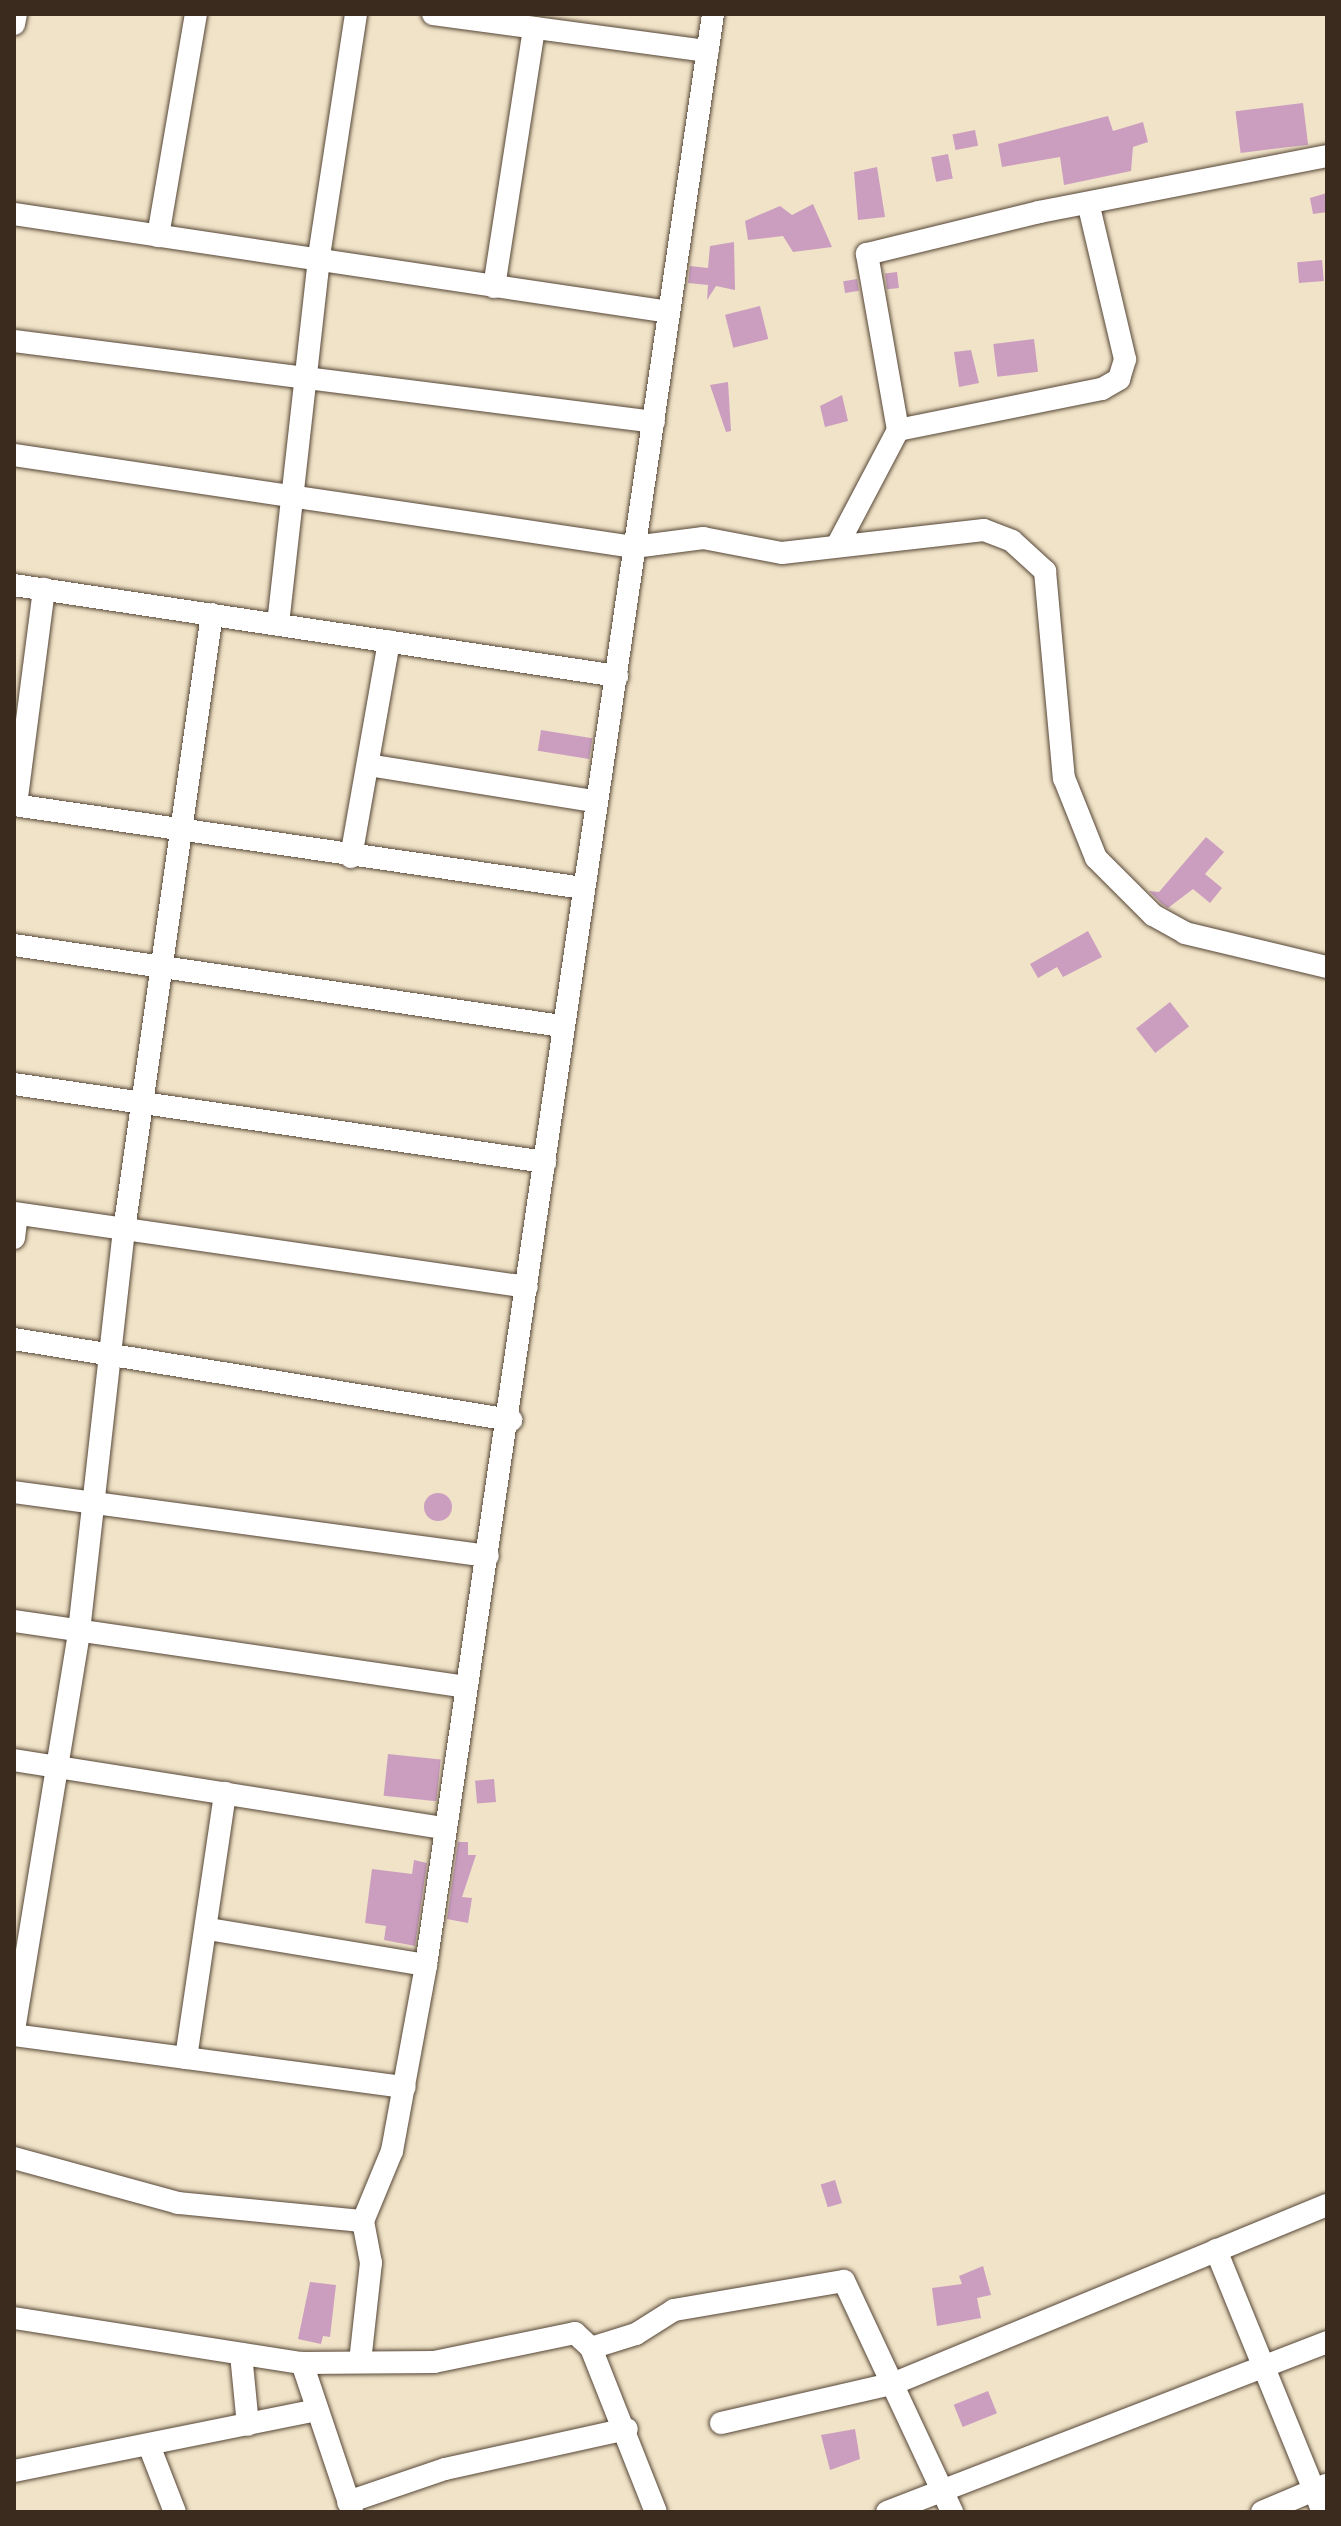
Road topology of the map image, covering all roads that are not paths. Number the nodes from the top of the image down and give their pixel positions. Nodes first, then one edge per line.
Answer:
1 (16, 14) edge
2 (196, 14) edge
3 (356, 14) edge
4 (433, 14) edge
5 (713, 14) edge
6 (14, 24) edge
7 (534, 28) junction
8 (708, 51) junction
9 (1327, 156) edge
10 (1088, 203) junction
11 (14, 214) edge
12 (158, 236) junction
13 (319, 259) junction
14 (494, 287) junction
15 (669, 312) junction
16 (14, 341) edge
17 (305, 378) junction
18 (654, 422) junction
19 (898, 430) junction
20 (14, 455) edge
21 (292, 498) junction
22 (838, 544) junction
23 (634, 547) junction
24 (14, 585) edge
25 (44, 589) junction
26 (212, 614) junction
27 (278, 624) junction
28 (389, 641) junction
29 (617, 676) junction
30 (368, 765) junction
31 (594, 801) junction
32 (15, 805) edge
33 (181, 833) junction
34 (351, 857) junction
35 (583, 888) junction
36 (14, 945) edge
37 (161, 967) junction
38 (1327, 967) edge
39 (561, 1026) junction
40 (14, 1084) edge
41 (142, 1103) junction
42 (545, 1162) junction
43 (16, 1213) edge
44 (124, 1230) junction
45 (14, 1238) edge
46 (527, 1287) junction
47 (14, 1339) edge
48 (112, 1357) junction
49 (511, 1420) junction
50 (14, 1492) edge
51 (97, 1500) junction
52 (488, 1556) junction
53 (14, 1621) edge
54 (79, 1631) junction
55 (465, 1687) junction
56 (14, 1760) edge
57 (56, 1766) junction
58 (225, 1793) junction
59 (444, 1828) junction
60 (208, 1929) junction
61 (426, 1965) junction
62 (14, 2032) edge
63 (186, 2058) junction
64 (405, 2087) junction
65 (14, 2158) edge
66 (1327, 2205) edge
67 (363, 2221) junction
68 (1216, 2250) junction
69 (14, 2318) edge
70 (1327, 2342) edge
71 (591, 2348) junction
72 (241, 2354) junction
73 (360, 2362) junction
74 (302, 2363) junction
75 (1263, 2368) junction
76 (895, 2383) junction
77 (312, 2411) junction
78 (721, 2423) dead end
79 (248, 2425) junction
80 (627, 2429) junction
81 (150, 2448) junction
82 (14, 2471) edge
83 (1320, 2487) edge
84 (948, 2503) edge
85 (350, 2507) edge
86 (175, 2512) edge
87 (656, 2512) edge
88 (887, 2512) edge
89 (1262, 2512) edge
90 (1323, 2512) edge

1 - 6 street
2 - 12 street
3 - 13 street
4 - 7 street
5 - 8 street
7 - 8 street
7 - 14 street
8 - 15 street
9 - 10 street
10 - 19 street
10 - 19 street
11 - 12 street
12 - 13 street
13 - 14 street
13 - 17 street
14 - 15 street
15 - 18 street
16 - 17 street
17 - 18 street
17 - 21 street
18 - 23 street
19 - 22 street
20 - 21 street
21 - 23 street
21 - 27 street
22 - 23 street
22 - 38 street
23 - 29 street
24 - 25 street
25 - 26 street
25 - 32 street
26 - 27 street
26 - 33 street
27 - 28 street
28 - 29 street
28 - 30 street
29 - 31 street
30 - 31 street
30 - 34 street
31 - 35 street
32 - 33 street
33 - 34 street
33 - 37 street
34 - 35 street
35 - 39 street
36 - 37 street
37 - 39 street
37 - 41 street
39 - 42 street
40 - 41 street
41 - 42 street
41 - 44 street
42 - 46 street
43 - 44 street
43 - 45 street
44 - 46 street
44 - 48 street
46 - 49 street
47 - 48 street
48 - 49 street
48 - 51 street
49 - 52 street
50 - 51 street
51 - 52 street
51 - 54 street
52 - 55 street
53 - 54 street
54 - 55 street
54 - 57 street
55 - 59 street
56 - 57 street
57 - 58 street
57 - 62 street
58 - 59 street
58 - 60 street
59 - 61 street
60 - 61 street
60 - 63 street
61 - 64 street
62 - 63 street
63 - 64 street
64 - 67 street
65 - 67 street
66 - 68 street
67 - 73 street
68 - 75 street
68 - 76 street
69 - 72 street
70 - 75 street
71 - 73 street
71 - 76 street
71 - 80 street
72 - 74 street
72 - 79 street
73 - 74 street
74 - 77 street
75 - 83 street
75 - 84 street
76 - 78 street
76 - 84 street
77 - 79 street
77 - 85 street
79 - 81 street
80 - 85 street
80 - 87 street
81 - 82 street
81 - 86 street
83 - 89 street
83 - 90 street
84 - 88 street

